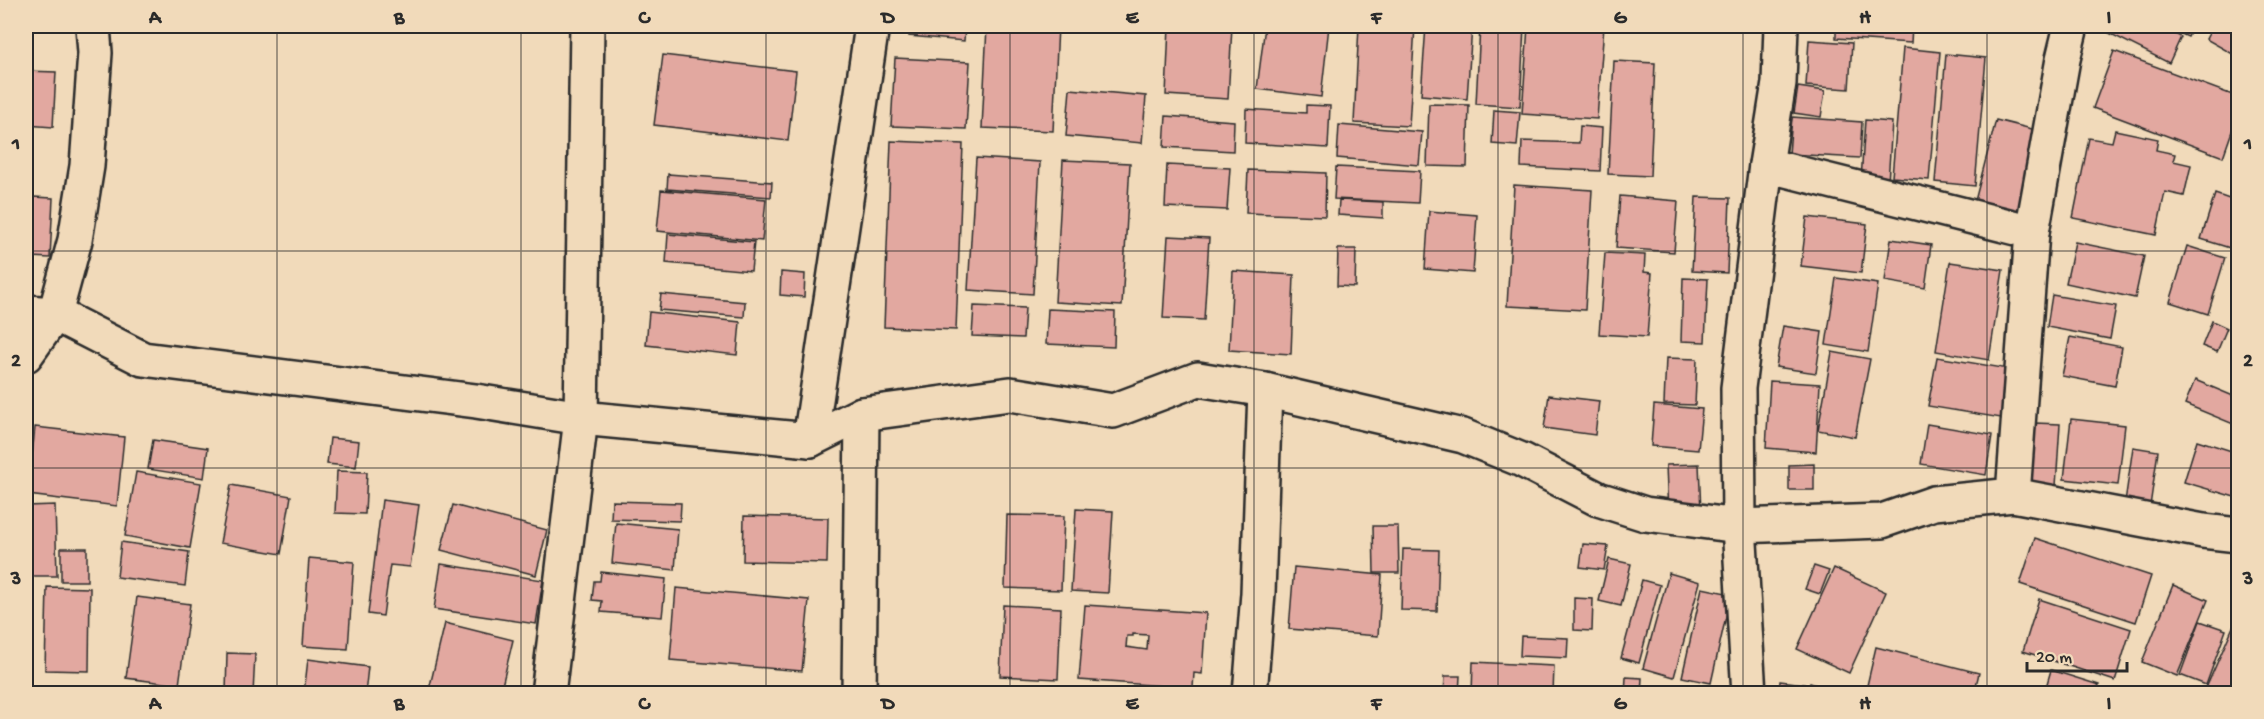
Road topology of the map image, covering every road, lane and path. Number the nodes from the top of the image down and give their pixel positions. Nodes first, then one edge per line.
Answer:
1 (93, 26) edge
2 (587, 26) edge
3 (872, 26) edge
4 (1781, 26) edge
5 (2071, 26) edge
6 (1766, 165) junction
7 (2032, 232) junction
8 (40, 313) edge
9 (26, 355) edge
10 (1265, 390) junction
11 (862, 414) junction
12 (580, 418) junction
13 (810, 440) junction
14 (2013, 495) junction
15 (1739, 526) junction
16 (2238, 535) edge
17 (548, 693) edge
18 (859, 693) edge
19 (1250, 693) edge
20 (1749, 693) edge

1 - 8 street
2 - 12 street
3 - 13 street
4 - 6 street
5 - 7 street
6 - 7 street
6 - 15 street
7 - 14 street
8 - 9 street
8 - 12 street
10 - 11 street
10 - 15 street
10 - 19 street
11 - 13 street
11 - 18 street
12 - 13 street
12 - 17 street
14 - 15 street
14 - 16 street
15 - 20 street

